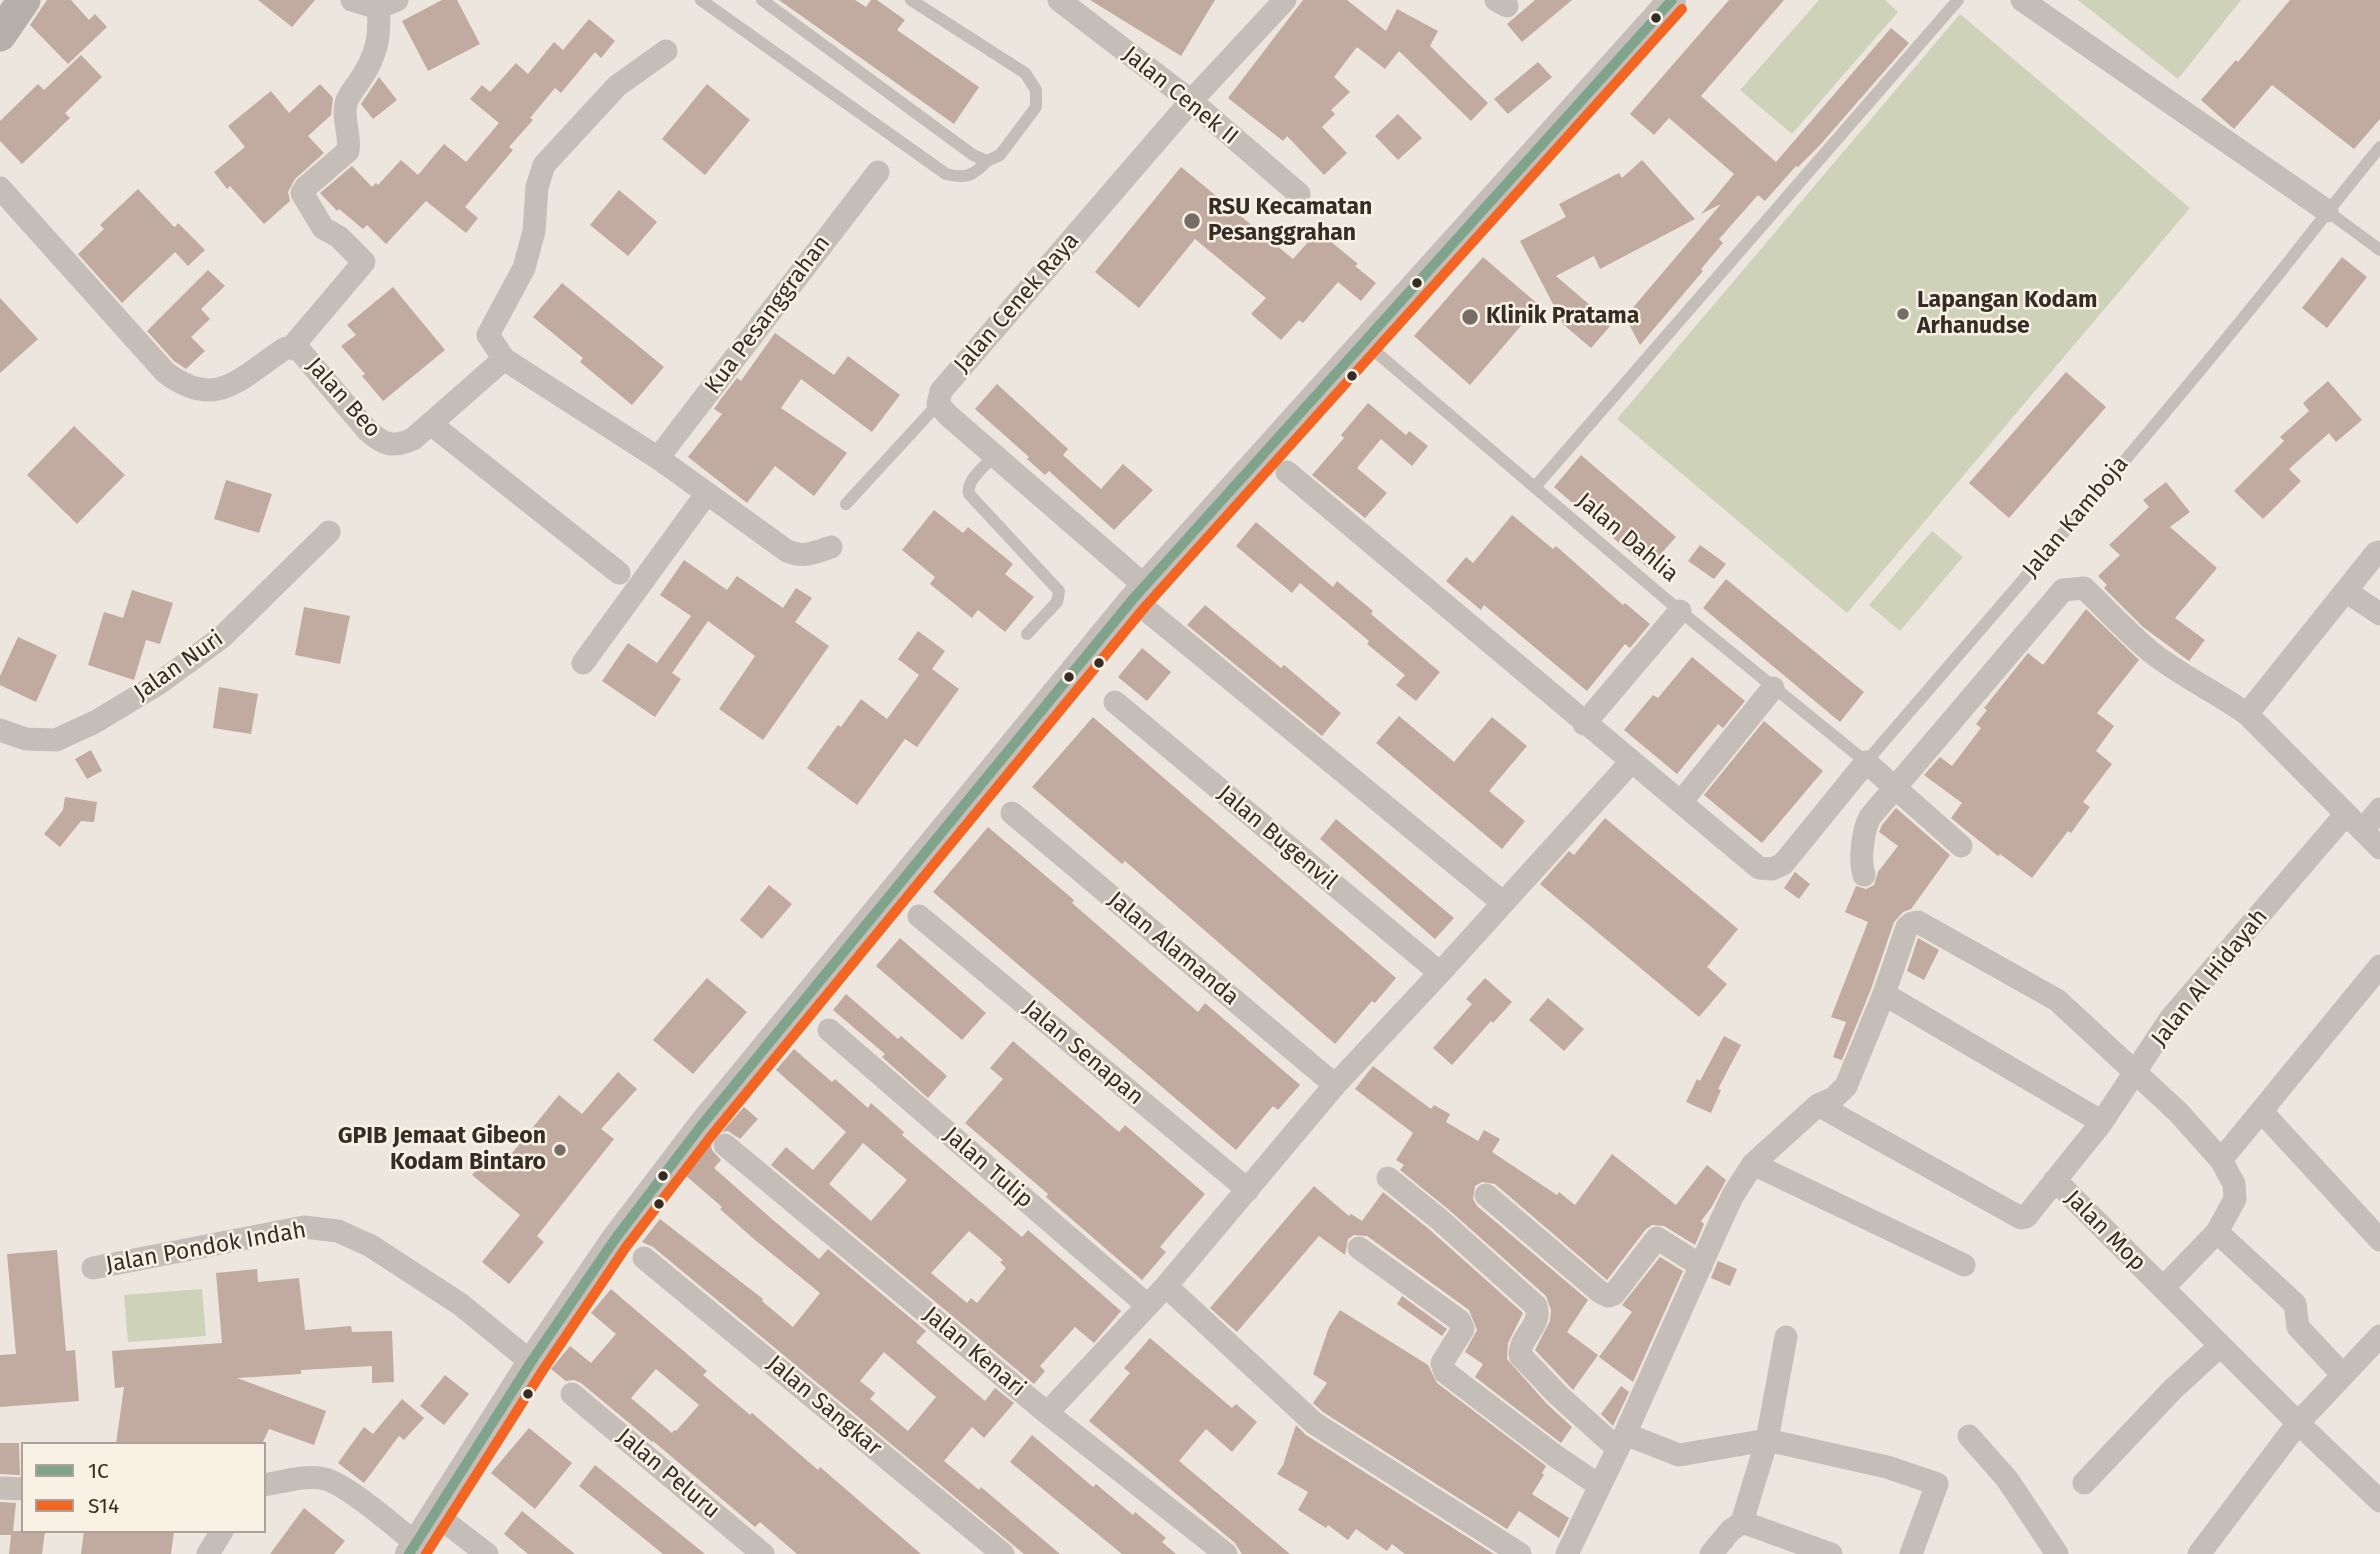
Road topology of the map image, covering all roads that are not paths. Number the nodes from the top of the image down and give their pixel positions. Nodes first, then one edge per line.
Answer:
1 (24, 0) edge
2 (352, 0) edge
3 (701, 0) edge
4 (762, 0) edge
5 (911, 0) edge
6 (1059, 0) edge
7 (1285, 0) edge
8 (1672, 0) edge
9 (1958, 0) edge
10 (2022, 0) edge
11 (388, 4) edge
12 (0, 35) edge
13 (666, 51) dead end
14 (1191, 101) junction
15 (2380, 147) edge
16 (987, 161) junction
17 (878, 172) dead end
18 (0, 188) edge
19 (1299, 194) dead end
20 (2327, 211) junction
21 (2380, 250) edge
22 (1364, 342) junction
23 (292, 347) junction
24 (504, 359) junction
25 (938, 404) junction
26 (431, 424) junction
27 (995, 455) junction
28 (658, 458) junction
29 (1287, 472) dead end
30 (1535, 487) junction
31 (707, 493) junction
32 (846, 504) dead end
33 (329, 532) dead end
34 (831, 547) dead end
35 (2380, 552) edge
36 (619, 573) dead end
37 (2347, 592) junction
38 (1139, 593) junction
39 (1680, 611) junction
40 (2380, 614) edge
41 (1027, 634) dead end
42 (583, 663) dead end
43 (1773, 688) junction
44 (1115, 702) dead end
45 (2247, 715) junction
46 (1584, 724) junction
47 (0, 730) edge
48 (1631, 762) junction
49 (1866, 762) junction
50 (1894, 788) junction
51 (1681, 802) junction
52 (2380, 809) edge
53 (1012, 813) dead end
54 (2346, 814) junction
55 (2363, 830) junction
56 (1961, 846) dead end
57 (2380, 848) edge
58 (1864, 875) dead end
59 (1502, 902) junction
60 (919, 916) dead end
61 (2380, 966) edge
62 (1440, 973) junction
63 (1884, 994) junction
64 (829, 1030) dead end
65 (2136, 1072) junction
66 (1335, 1084) junction
67 (1818, 1105) junction
68 (2262, 1112) junction
69 (2102, 1122) junction
70 (725, 1145) dead end
71 (2221, 1160) junction
72 (1753, 1164) junction
73 (1388, 1178) dead end
74 (2055, 1180) junction
75 (1248, 1190) junction
76 (1486, 1195) dead end
77 (2217, 1232) junction
78 (2380, 1240) edge
79 (1359, 1248) dead end
80 (645, 1258) dead end
81 (1964, 1265) dead end
82 (1701, 1266) junction
83 (93, 1268) dead end
84 (1166, 1286) junction
85 (2163, 1288) junction
86 (1147, 1305) junction
87 (2380, 1336) edge
88 (1786, 1337) dead end
89 (2220, 1346) junction
90 (531, 1362) junction
91 (2343, 1375) junction
92 (572, 1394) dead end
93 (1048, 1413) junction
94 (2298, 1423) junction
95 (1969, 1436) dead end
96 (1767, 1440) junction
97 (1622, 1442) junction
98 (2084, 1483) dead end
99 (266, 1485) edge
100 (1600, 1486) junction
101 (0, 1488) edge
102 (21, 1489) edge
103 (2380, 1501) edge
104 (435, 1514) junction
105 (1742, 1522) junction
106 (221, 1533) edge
107 (413, 1548) edge
108 (208, 1554) edge
109 (487, 1554) edge
110 (763, 1554) edge
111 (1003, 1554) edge
112 (1226, 1554) edge
113 (1520, 1554) edge
114 (1567, 1554) edge
115 (1711, 1554) edge
116 (1831, 1554) edge
117 (1910, 1554) edge
118 (2057, 1554) edge
119 (2199, 1554) edge

1 - 12 main road
2 - 11 street
3 - 16 lane
4 - 16 lane
5 - 16 lane
6 - 14 street, Jalan Cenek II
7 - 14 street, Jalan Cenek Raya
8 - 22 street
9 - 30 lane
10 - 20 street
11 - 23 street
13 - 24 street
14 - 19 street, Jalan Cenek II
14 - 25 street, Jalan Cenek Raya
15 - 20 lane, Jalan Kamboja
17 - 28 street, Kua Pesanggrahan
18 - 23 street, Jalan Beo
20 - 21 lane
20 - 49 lane, Jalan Kamboja
22 - 30 lane, Jalan Dahlia
22 - 38 street
23 - 26 street, Jalan Beo
24 - 26 street, Jalan Beo
24 - 28 street
25 - 27 street
25 - 32 lane
26 - 36 street
27 - 38 street
27 - 41 lane
28 - 31 street
29 - 46 street
30 - 39 lane, Jalan Dahlia
31 - 34 street
31 - 42 street
33 - 47 street, Jalan Nuri
35 - 37 street
37 - 40 street
37 - 45 street
38 - 59 street
38 - 90 street
39 - 43 lane, Jalan Dahlia
39 - 46 street
43 - 49 lane, Jalan Dahlia
43 - 51 street
44 - 62 street, Jalan Bugenvil
45 - 50 street
45 - 54 street
46 - 48 street
48 - 51 street
48 - 59 street
49 - 50 street
49 - 51 street, Jalan Kamboja
50 - 56 street
50 - 58 street
52 - 55 street
53 - 66 street, Jalan Alamanda
54 - 55 street
54 - 65 street, Jalan Al Hidayah
55 - 57 street
59 - 62 street
60 - 75 street, Jalan Senapan
61 - 68 street
62 - 66 street
63 - 65 street
63 - 67 street
63 - 69 street
64 - 86 street, Jalan Tulip
65 - 69 street, Jalan Al Hidayah
65 - 71 street
66 - 75 street
67 - 72 street
67 - 74 street, Jalan Mop
68 - 71 street
68 - 78 street
69 - 74 street, Jalan Al Hidayah
70 - 93 street, Jalan Kenari
71 - 77 street
72 - 81 street
72 - 82 street
73 - 97 street
74 - 85 street, Jalan Mop
75 - 84 street
76 - 82 street
77 - 85 street
77 - 91 street
79 - 100 street
80 - 111 street, Jalan Sangkar
82 - 97 street
83 - 90 street, Jalan Pondok Indah
84 - 86 street
84 - 113 street
85 - 89 street, Jalan Mop
86 - 93 street
87 - 91 street
88 - 96 street
89 - 94 street, Jalan Mop
89 - 98 street
90 - 104 street
91 - 94 street
92 - 110 street, Jalan Peluru
93 - 112 street, Jalan Kenari
94 - 103 street, Jalan Mop
94 - 119 street
95 - 118 street
96 - 97 street
96 - 105 street
96 - 117 street
97 - 100 street
99 - 107 street
100 - 114 street
101 - 102 street
104 - 107 street
104 - 109 street
105 - 115 street
105 - 116 street
106 - 108 street

